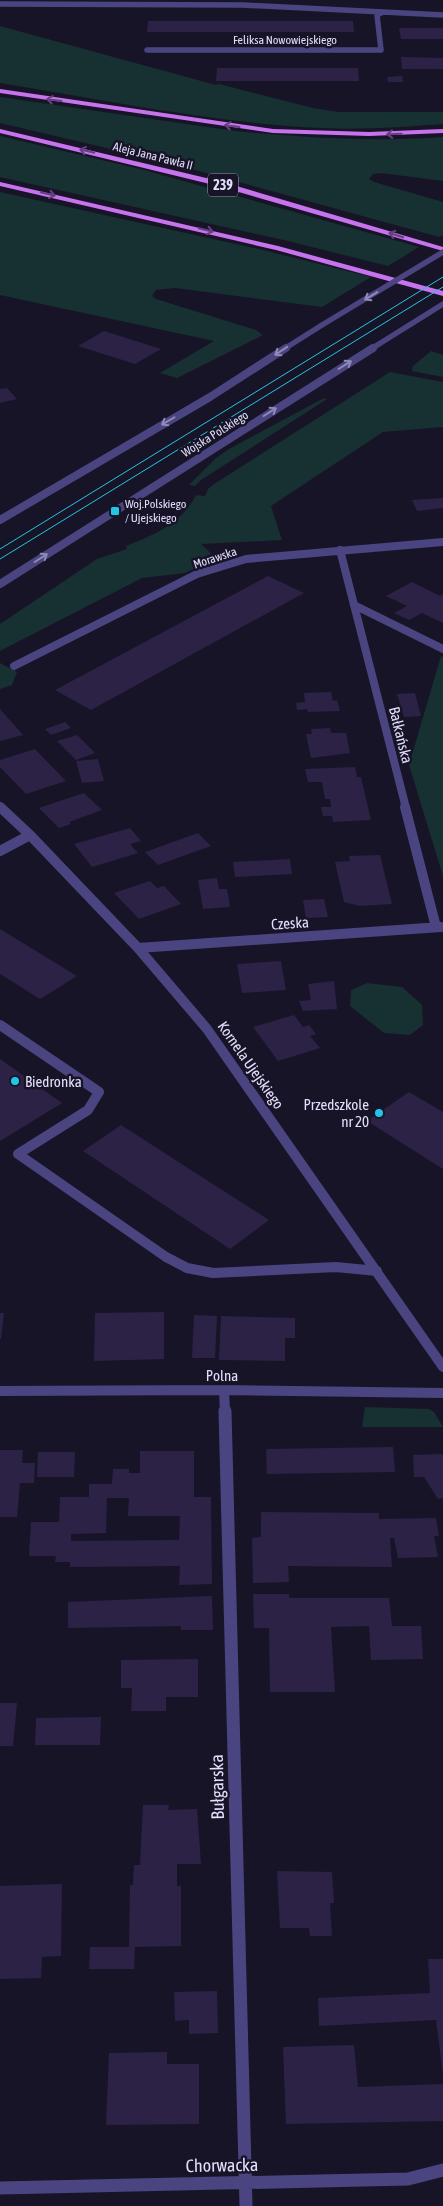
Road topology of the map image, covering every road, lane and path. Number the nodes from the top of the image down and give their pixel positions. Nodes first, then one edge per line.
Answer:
1 (243, 2) edge
2 (0, 4) edge
3 (383, 12) junction
4 (443, 15) edge
5 (147, 50) dead end
6 (0, 92) edge
7 (0, 131) edge
8 (443, 132) edge
9 (0, 184) edge
10 (443, 251) edge
11 (443, 294) edge
12 (443, 304) edge
13 (37, 497) junction
14 (0, 512) edge
15 (0, 520) edge
16 (443, 542) edge
17 (340, 550) junction
18 (0, 584) edge
19 (354, 605) junction
20 (443, 649) edge
21 (14, 666) dead end
22 (0, 807) edge
23 (30, 835) junction
24 (0, 851) edge
25 (440, 927) edge
26 (138, 948) junction
27 (0, 1025) edge
28 (377, 1271) junction
29 (443, 1367) edge
30 (224, 1390) junction
31 (0, 1391) edge
32 (443, 1393) edge
33 (443, 2170) edge
34 (246, 2184) junction
35 (0, 2188) edge
36 (246, 2206) edge

1 - 2 street
1 - 3 street
3 - 4 street
3 - 5 street, Feliksa Nowowiejskiego
8 -> 6 main road
10 -> 7 main road, Aleja Jana Pawła II / 239
9 -> 11 main road
10 -> 13 street, bridge
18 -> 12 street, Wojska Polskiego
13 - 14 street
13 - 15 street
16 - 17 street, Morawska
17 - 19 street, Bałkańska
17 - 21 street, Morawska
19 - 20 street
19 - 25 street, Bałkańska
22 - 23 street, Kornela Ujejskiego
23 - 24 street
23 - 26 street, Kornela Ujejskiego
25 - 26 street, Czeska
26 - 28 street, Kornela Ujejskiego
27 - 28 street
28 - 29 street, Kornela Ujejskiego
30 - 31 street, Polna
30 - 32 street, Polna
30 - 34 street, Bułgarska
33 - 34 street, Chorwacka
34 - 35 street, Chorwacka
34 - 36 street, Bułgarska

